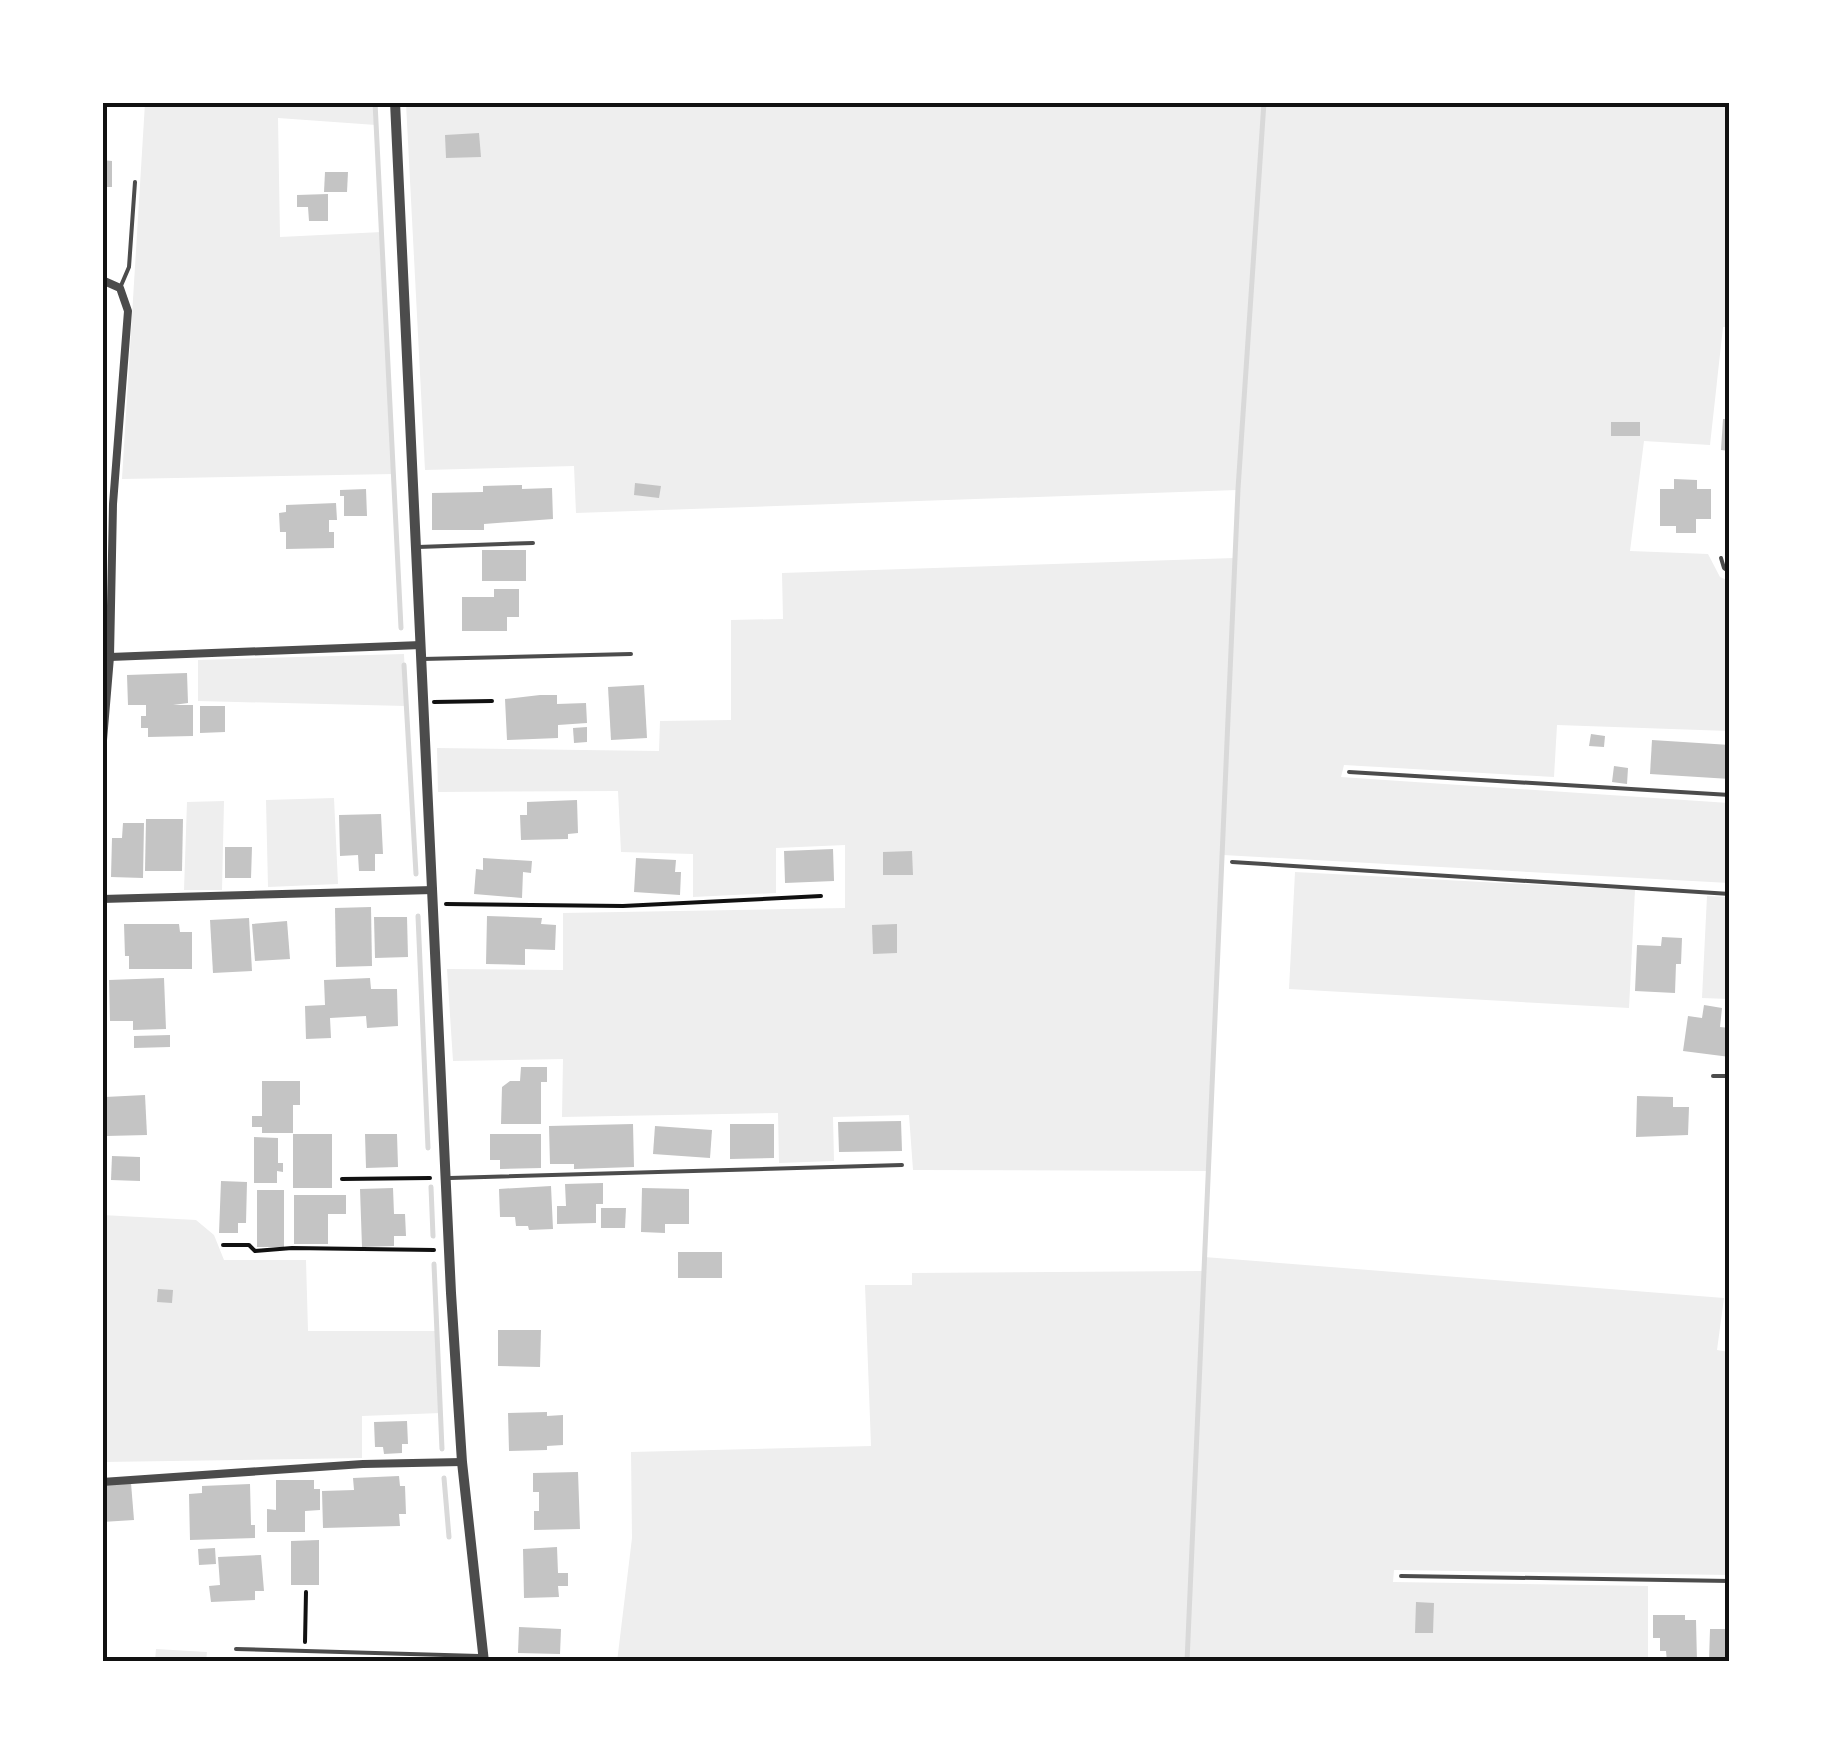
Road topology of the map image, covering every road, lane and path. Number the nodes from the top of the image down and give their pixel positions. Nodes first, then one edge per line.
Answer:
1 (395, 102) edge
2 (135, 182) dead end
3 (102, 280) edge
4 (120, 288) junction
5 (102, 504) edge
6 (113, 504) junction
7 (533, 543) dead end
8 (418, 547) junction
9 (1722, 558) dead end
10 (1730, 572) edge
11 (422, 645) junction
12 (632, 654) dead end
13 (110, 657) junction
14 (422, 659) junction
15 (492, 701) dead end
16 (424, 703) junction
17 (104, 707) edge
18 (102, 752) edge
19 (1349, 772) dead end
20 (1730, 795) edge
21 (1232, 862) dead end
22 (432, 890) junction
23 (1730, 894) edge
24 (820, 896) dead end
25 (102, 899) edge
26 (433, 904) junction
27 (1712, 1076) dead end
28 (1730, 1076) edge
29 (902, 1165) dead end
30 (445, 1178) junction
31 (342, 1179) dead end
32 (222, 1245) dead end
33 (449, 1250) junction
34 (462, 1462) junction
35 (102, 1482) edge
36 (1401, 1576) dead end
37 (1730, 1582) edge
38 (306, 1592) dead end
39 (236, 1649) dead end
40 (305, 1652) junction
41 (484, 1659) edge

1 - 8 street
2 - 4 lane
3 - 4 street
4 - 6 street
5 - 6 street
6 - 13 street
7 - 8 lane
8 - 11 street
9 - 10 lane
11 - 13 street
11 - 14 street
12 - 14 lane
13 - 17 street
14 - 16 street
15 - 16 path
16 - 22 street
17 - 18 street
19 - 20 lane
21 - 23 lane
22 - 25 street
22 - 26 street
24 - 26 path
26 - 30 street
27 - 28 lane
29 - 30 lane
30 - 31 path
30 - 33 street
32 - 33 path
33 - 34 street
34 - 35 street
34 - 41 street
36 - 37 lane
38 - 40 path
39 - 40 lane
40 - 41 lane

